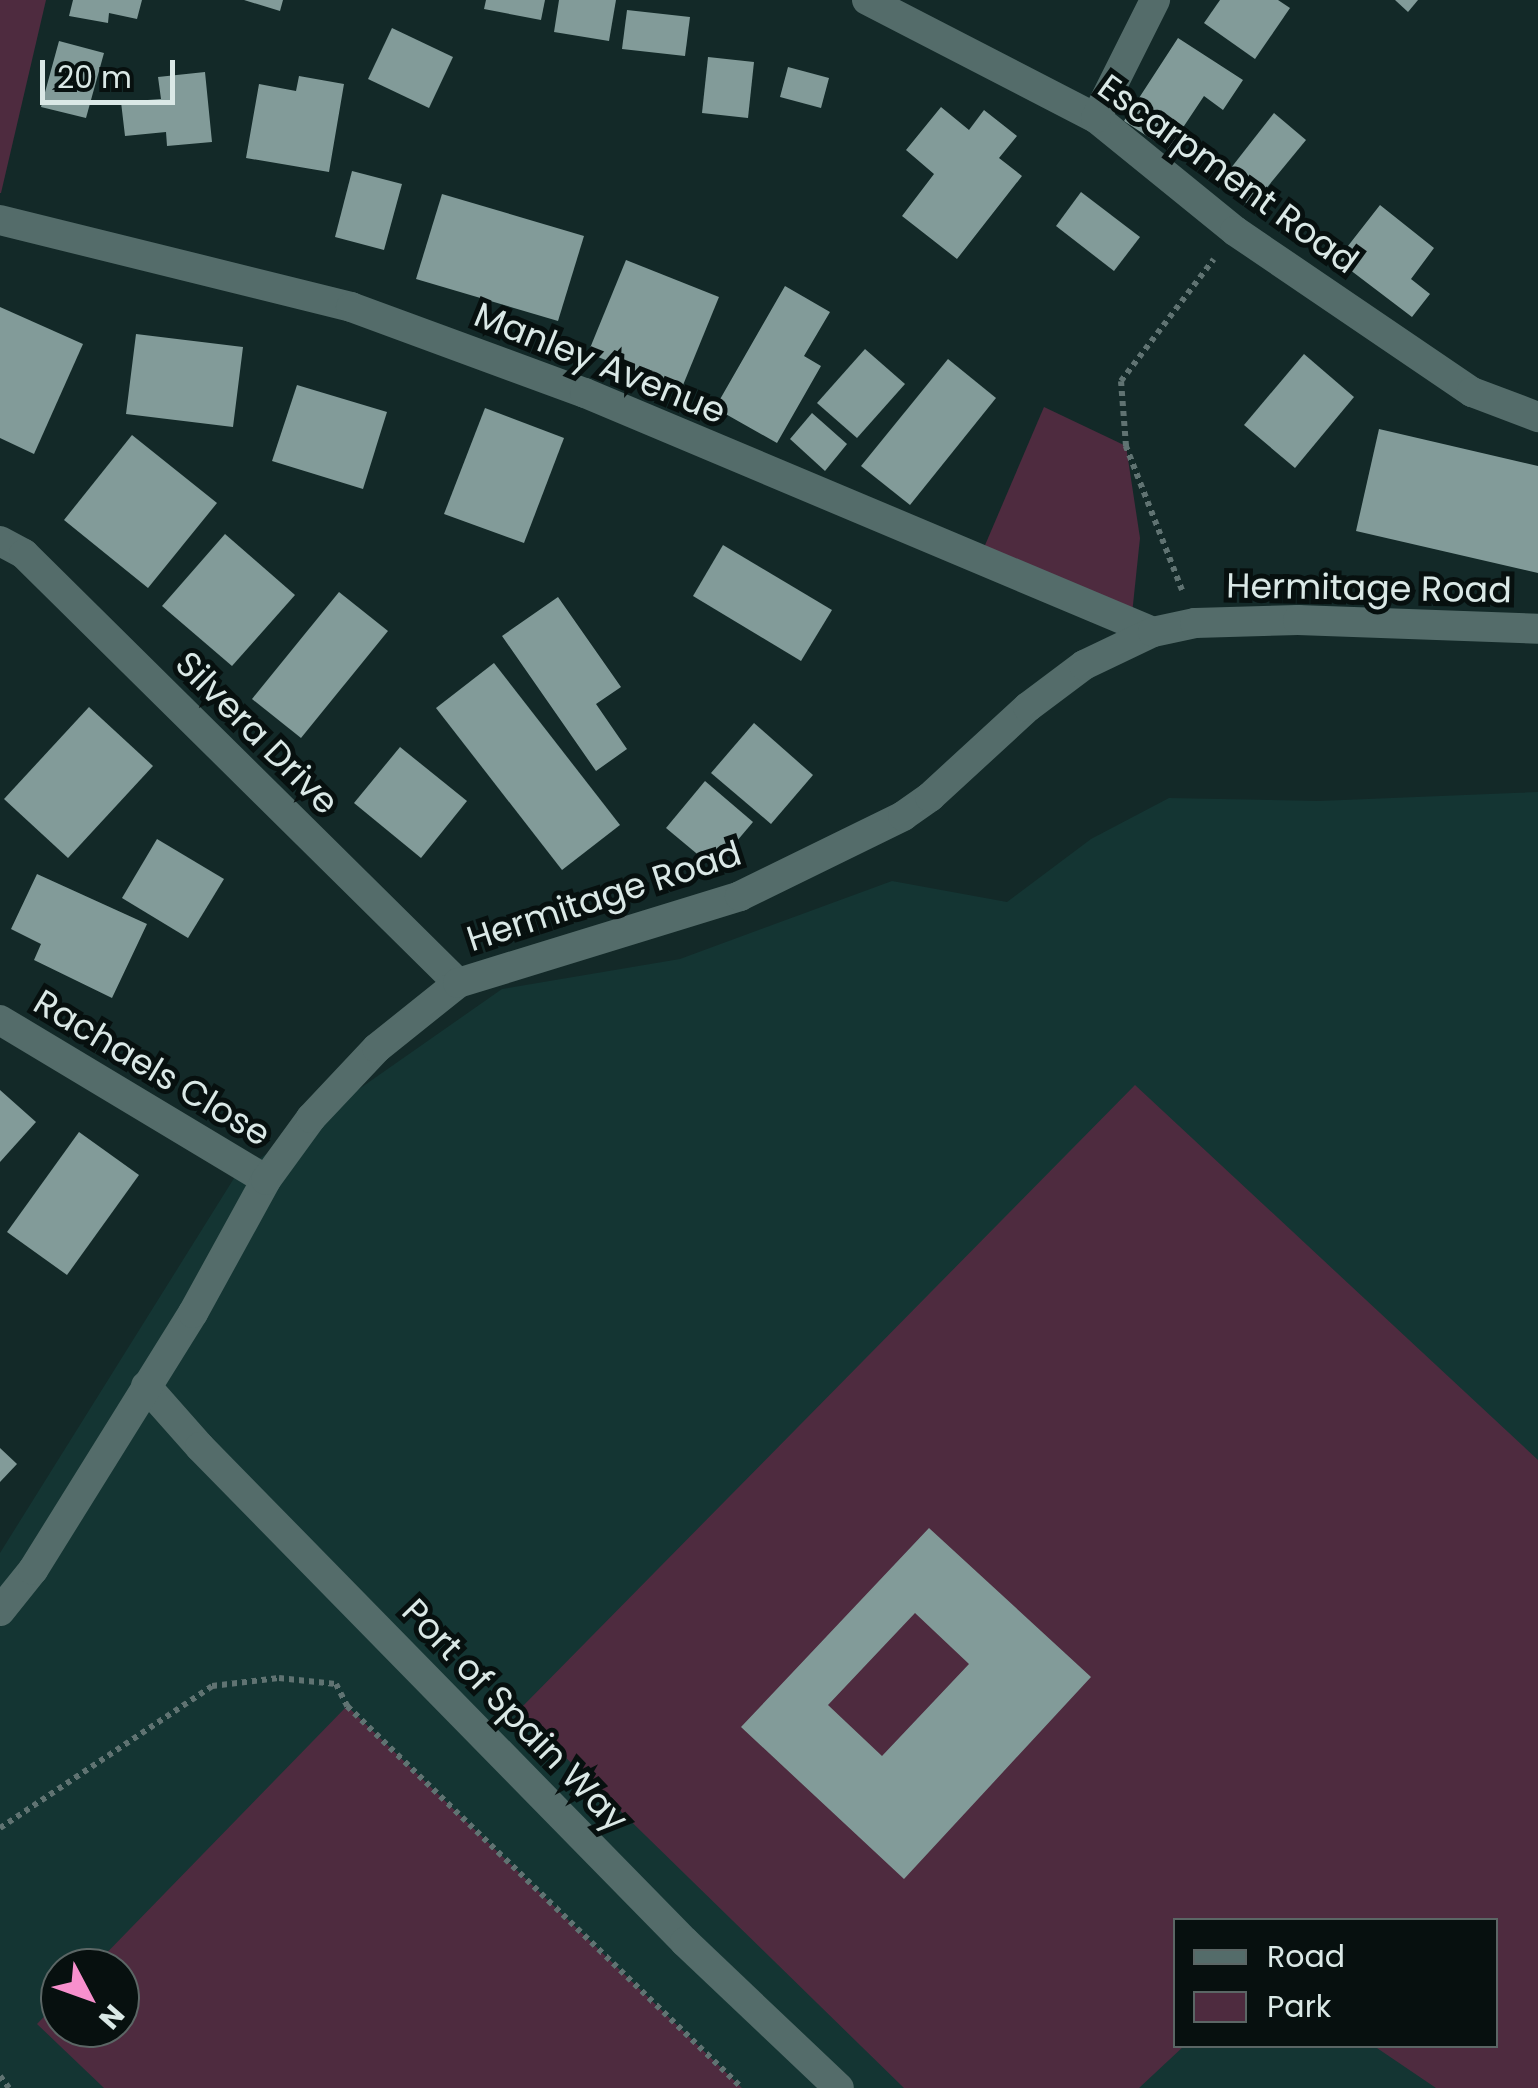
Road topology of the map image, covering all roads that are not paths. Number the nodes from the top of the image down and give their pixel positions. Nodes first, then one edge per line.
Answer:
1 (867, 0) edge
2 (1155, 0) edge
3 (1096, 118) junction
4 (0, 220) edge
5 (1538, 418) edge
6 (0, 541) edge
7 (1538, 629) edge
8 (1153, 632) junction
9 (458, 983) junction
10 (0, 1020) edge
11 (266, 1180) junction
12 (146, 1386) junction
13 (0, 1609) edge
14 (839, 2088) edge

1 - 3 street, Escarpment Road
2 - 3 street
3 - 5 street, Escarpment Road
4 - 8 street, Manley Avenue
6 - 9 street, Silvera Drive
7 - 8 street, Hermitage Road
8 - 9 street, Hermitage Road
9 - 11 street, Hermitage Road
10 - 11 street, Rachaels Close
11 - 12 street, Hermitage Road
12 - 13 street, Hermitage Road
12 - 14 street, Port of Spain Way

